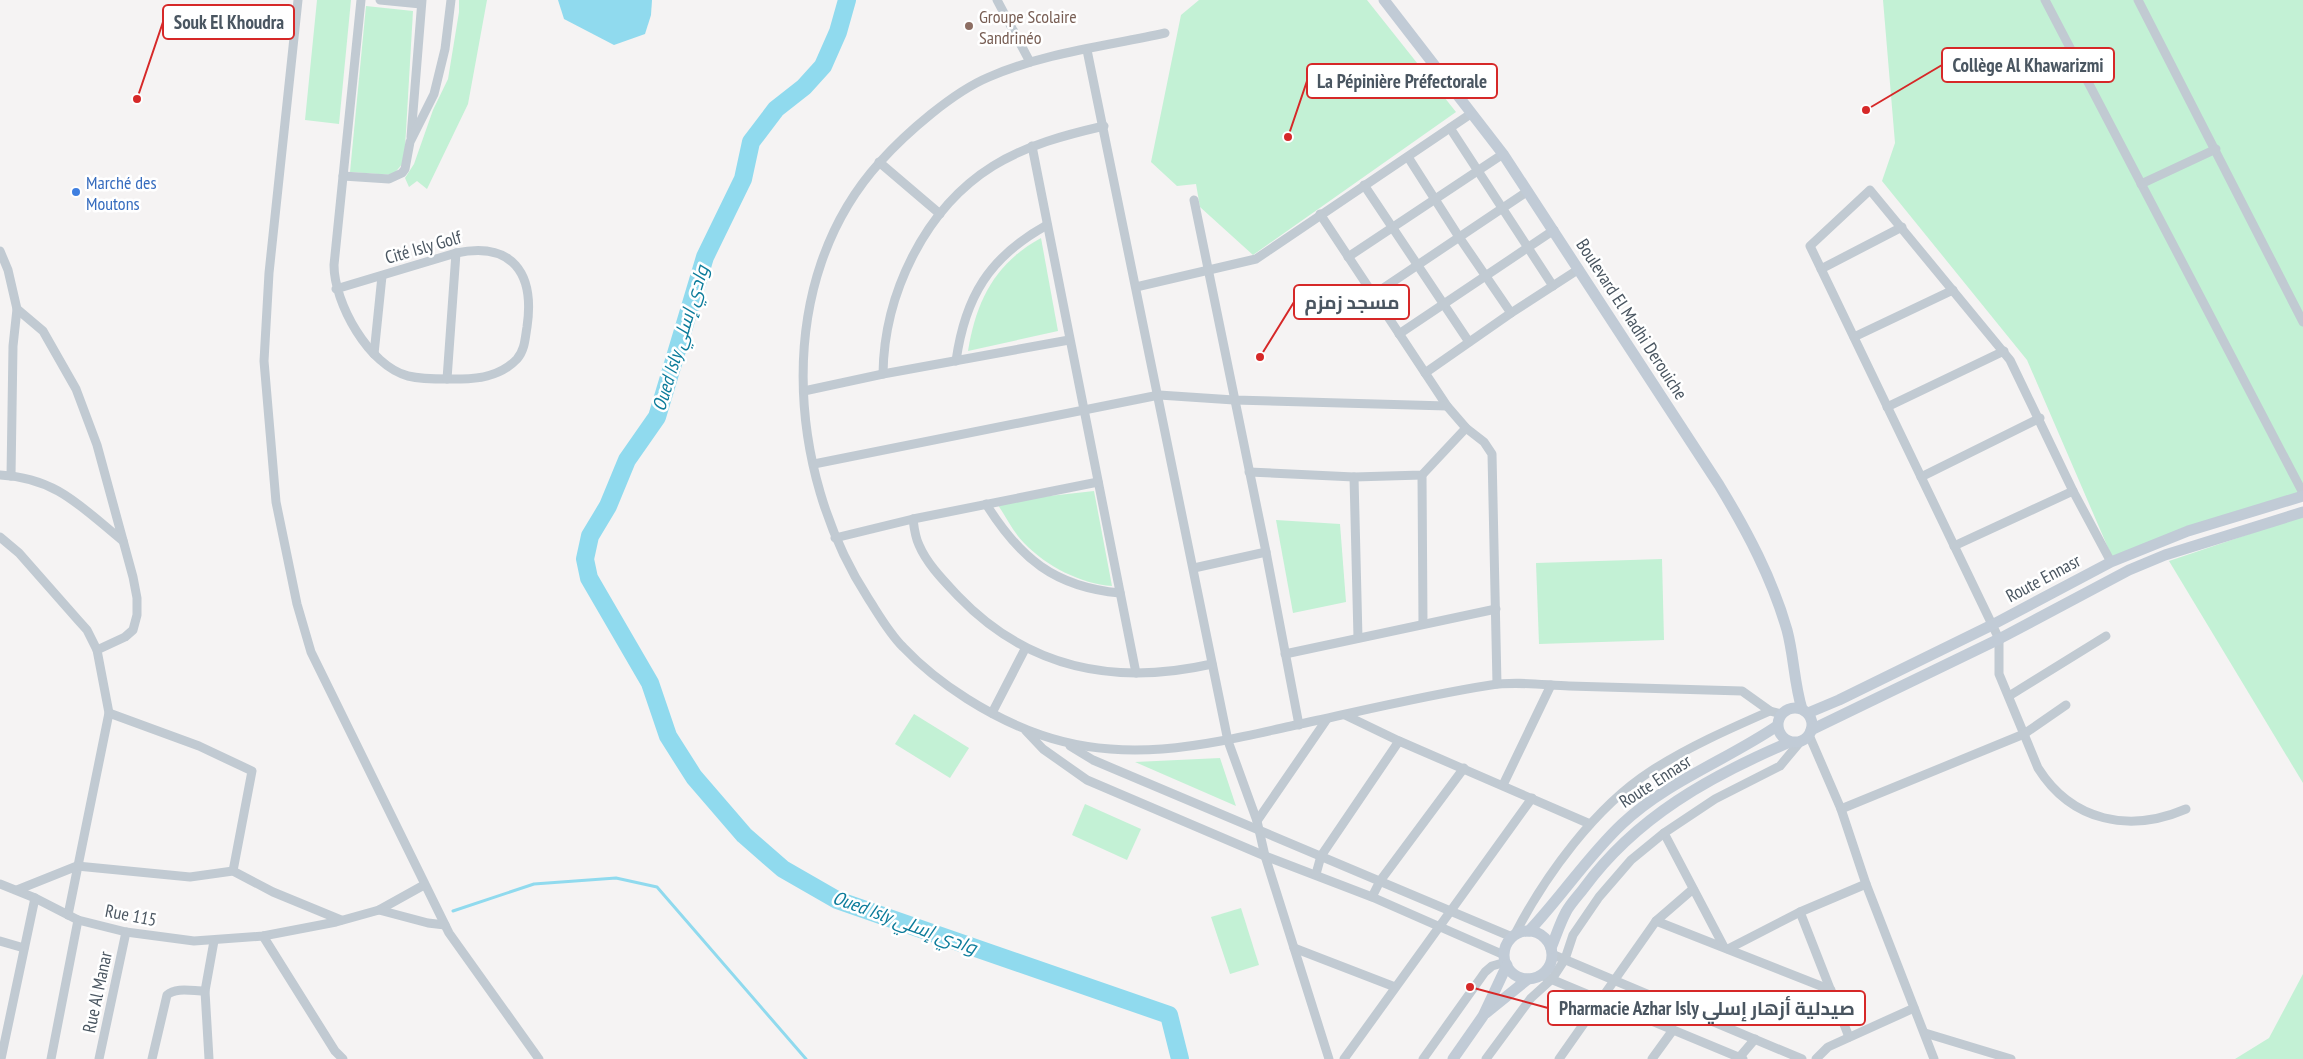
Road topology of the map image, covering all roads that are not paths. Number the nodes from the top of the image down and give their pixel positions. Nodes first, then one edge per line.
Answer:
1 (298, 0) edge
2 (361, 0) edge
3 (380, 0) edge
4 (451, 0) edge
5 (998, 0) edge
6 (1384, 0) edge
7 (2045, 0) edge
8 (2138, 0) edge
9 (421, 2) edge
10 (1165, 33) dead end
11 (1087, 50) junction
12 (1030, 62) junction
13 (1472, 113) junction
14 (1104, 126) junction
15 (1450, 128) junction
16 (410, 142) junction
17 (1032, 146) junction
18 (2216, 148) junction
19 (1503, 154) junction
20 (1408, 157) junction
21 (879, 162) junction
22 (1478, 172) junction
23 (343, 176) junction
24 (2141, 184) junction
25 (1364, 185) junction
26 (1528, 191) junction
27 (1194, 200) dead end
28 (1434, 200) junction
29 (1502, 209) junction
30 (940, 214) junction
31 (1320, 214) junction
32 (1047, 225) junction
33 (1902, 227) junction
34 (1394, 229) junction
35 (1554, 230) junction
36 (1459, 238) junction
37 (1529, 247) junction
38 (0, 250) edge
39 (456, 253) junction
40 (1348, 257) junction
41 (1418, 266) junction
42 (1579, 269) junction
43 (1821, 269) junction
44 (1208, 272) junction
45 (382, 276) junction
46 (1484, 276) junction
47 (1136, 286) junction
48 (1553, 286) junction
49 (336, 289) junction
50 (1953, 290) junction
51 (1373, 295) junction
52 (1443, 303) junction
53 (17, 309) junction
54 (1511, 313) junction
55 (2303, 322) edge
56 (1399, 334) junction
57 (1854, 338) junction
58 (1070, 340) junction
59 (1469, 342) junction
60 (2004, 351) junction
61 (374, 354) junction
62 (956, 361) junction
63 (1425, 373) junction
64 (883, 374) junction
65 (447, 379) junction
66 (804, 391) junction
67 (1158, 395) junction
68 (1234, 400) junction
69 (1447, 406) junction
70 (1887, 407) junction
71 (1083, 410) junction
72 (2040, 418) junction
73 (1466, 428) junction
74 (814, 464) junction
75 (1249, 472) junction
76 (0, 475) edge
77 (1422, 475) junction
78 (11, 476) junction
79 (1354, 477) junction
80 (1921, 477) junction
81 (1098, 482) junction
82 (2073, 491) junction
83 (2303, 495) edge
84 (986, 504) junction
85 (2303, 512) edge
86 (913, 519) junction
87 (0, 537) edge
88 (835, 538) junction
89 (123, 541) junction
90 (1954, 546) junction
91 (1266, 552) junction
92 (2111, 562) junction
93 (1194, 568) junction
94 (1120, 593) junction
95 (1496, 609) junction
96 (1423, 623) junction
97 (1992, 625) junction
98 (2106, 636) dead end
99 (1358, 638) junction
100 (1999, 639) junction
101 (1026, 649) junction
102 (96, 650) junction
103 (1286, 654) junction
104 (1212, 664) junction
105 (1136, 672) junction
106 (1497, 684) junction
107 (1551, 685) junction
108 (1795, 686) junction
109 (2009, 696) junction
110 (2066, 705) dead end
111 (1780, 711) junction
112 (1805, 711) junction
113 (992, 712) junction
114 (110, 713) junction
115 (1345, 715) junction
116 (1327, 719) junction
117 (1299, 725) junction
118 (1777, 726) junction
119 (1024, 729) junction
120 (2024, 734) junction
121 (1802, 737) junction
122 (1062, 741) junction
123 (1228, 741) junction
124 (1399, 741) junction
125 (1464, 768) junction
126 (1503, 785) junction
127 (1532, 798) junction
128 (1841, 809) junction
129 (2186, 809) dead end
130 (1590, 824) junction
131 (1258, 826) junction
132 (1664, 833) junction
133 (1265, 856) junction
134 (1321, 856) junction
135 (77, 866) junction
136 (233, 871) junction
137 (1316, 874) junction
138 (1380, 881) junction
139 (0, 884) edge
140 (424, 884) junction
141 (1866, 884) junction
142 (1693, 889) junction
143 (17, 890) junction
144 (1372, 897) junction
145 (35, 898) junction
146 (379, 910) junction
147 (1449, 911) junction
148 (1800, 912) junction
149 (68, 915) junction
150 (78, 920) junction
151 (341, 920) junction
152 (1656, 921) junction
153 (445, 925) junction
154 (1439, 926) junction
155 (1530, 930) junction
156 (126, 932) junction
157 (263, 936) junction
158 (1514, 936) junction
159 (0, 940) edge
160 (214, 941) junction
161 (24, 948) junction
162 (1294, 948) junction
163 (1726, 948) junction
164 (1557, 954) junction
165 (1506, 961) junction
166 (1546, 977) junction
167 (1528, 978) junction
168 (1616, 981) junction
169 (1395, 987) junction
170 (1831, 990) junction
171 (205, 991) junction
172 (1602, 1000) junction
173 (1914, 1008) junction
174 (1483, 1016) junction
175 (1673, 1030) junction
176 (1925, 1033) junction
177 (1850, 1037) junction
178 (1754, 1039) junction
179 (52, 1058) edge
180 (1740, 1058) edge
181 (1, 1059) edge
182 (61, 1059) edge
183 (100, 1059) edge
184 (152, 1059) edge
185 (209, 1059) edge
186 (344, 1059) edge
187 (539, 1059) edge
188 (1329, 1059) edge
189 (1344, 1059) edge
190 (1423, 1059) edge
191 (1453, 1059) edge
192 (1486, 1059) edge
193 (1559, 1059) edge
194 (1652, 1059) edge
195 (1802, 1059) edge
196 (1816, 1059) edge
197 (1934, 1059) edge
198 (2012, 1059) edge

1 - 140 street
2 - 23 street, Cité Isly Golf
3 - 9 street
4 - 16 street
5 - 12 street
6 - 13 main road, Boulevard El Madhi Derouiche
7 - 24 street
8 - 18 street
9 - 16 street
10 - 11 street
11 - 12 street
11 - 14 street
12 - 21 street
13 - 15 street
13 - 19 main road, Boulevard El Madhi Derouiche
14 - 17 street
14 - 47 street
15 - 20 street
15 - 22 street
16 - 23 street
17 - 30 street
17 - 32 street
18 - 24 street
18 - 55 street
19 - 22 street
19 - 26 main road, Boulevard El Madhi Derouiche
20 - 25 street
20 - 28 street
21 - 30 street
21 - 66 street
22 - 28 street
22 - 29 street
23 - 49 street, Cité Isly Golf
24 - 83 street
25 - 31 street
25 - 34 street
26 - 29 street
26 - 35 main road, Boulevard El Madhi Derouiche
27 - 44 street
28 - 34 street
28 - 36 street
29 - 36 street
29 - 37 street
30 - 64 street
31 - 40 street
31 - 44 street
32 - 58 street
32 - 62 street
33 - 43 street
33 - 43 street
33 - 50 street
34 - 40 street
34 - 41 street
35 - 37 street
35 - 42 main road, Boulevard El Madhi Derouiche
36 - 41 street
36 - 46 street
37 - 46 street
37 - 48 street
38 - 53 street
39 - 45 street, Cité Isly Golf
39 - 65 street
39 - 65 street, Cité Isly Golf
40 - 51 street
41 - 51 street
41 - 52 street
42 - 48 street
42 - 108 main road, Boulevard El Madhi Derouiche
43 - 57 street
44 - 47 street
44 - 68 street
45 - 49 street, Cité Isly Golf
45 - 61 street
46 - 52 street
46 - 54 street
47 - 67 street
48 - 54 street
49 - 61 street, Cité Isly Golf
50 - 57 street
50 - 60 street
51 - 56 street
52 - 56 street
52 - 59 street
53 - 78 street
53 - 89 street
54 - 59 street
56 - 63 street
57 - 70 street
58 - 62 street
58 - 71 street
59 - 63 street
60 - 70 street
60 - 72 street
61 - 65 street, Cité Isly Golf
62 - 64 street
63 - 69 street
64 - 66 street
66 - 74 street
67 - 68 street
67 - 71 street
67 - 93 street
68 - 69 street
68 - 75 street
69 - 73 street
70 - 80 street
71 - 74 street
71 - 81 street
72 - 80 street
72 - 82 street
73 - 77 street
73 - 95 street
74 - 88 street
75 - 79 street
75 - 91 street
76 - 78 street
77 - 79 street
77 - 96 street
78 - 89 street
79 - 99 street
80 - 90 street
81 - 84 street
81 - 94 street
82 - 90 street
82 - 92 street
83 - 92 main road, Route Ennasr
84 - 86 street
84 - 94 street
85 - 100 main road, Route Ennasr
86 - 88 street
86 - 101 street
87 - 102 street
88 - 113 street
89 - 102 street
90 - 97 street
91 - 93 street
91 - 103 street
92 - 97 main road, Route Ennasr
93 - 104 street
94 - 105 street
95 - 96 street
95 - 106 street
96 - 99 street
97 - 100 street
97 - 112 main road, Route Ennasr
98 - 109 street
99 - 103 street
100 - 109 street
100 - 121 main road, Route Ennasr
101 - 105 street
101 - 113 street
102 - 114 street
103 - 117 street
104 - 105 street
104 - 123 street
106 - 107 street
106 - 115 street
107 - 111 street
107 - 126 street
108 - 111 main road
108 - 112 main road, Boulevard El Madhi Derouiche
109 - 120 street
110 - 120 street
111 - 112 main road
111 - 118 main road
111 - 130 street
112 - 121 main road
113 - 119 street
114 - 135 street
114 - 136 street
115 - 116 street
115 - 124 street
116 - 117 street
116 - 131 street
117 - 123 street
118 - 121 main road
118 - 155 main road, Route Ennasr
119 - 122 street
119 - 133 street
120 - 128 street
120 - 129 street
121 - 128 street
121 - 132 street
121 - 164 main road, Route Ennasr
122 - 123 street
122 - 131 street
123 - 131 street
124 - 125 street
124 - 134 street
125 - 126 street
125 - 138 street
126 - 127 street
127 - 130 street
127 - 147 street
128 - 141 street
130 - 158 street
131 - 133 street
131 - 134 street
132 - 142 street
132 - 164 street
133 - 137 street
133 - 162 street
134 - 137 street
134 - 138 street
135 - 136 street
135 - 143 street
135 - 149 street
136 - 151 street
137 - 144 street
138 - 144 street
138 - 147 street
139 - 143 street, Rue 115
140 - 146 street, Rue 115
140 - 153 street
141 - 148 street
141 - 173 street
142 - 152 street
142 - 163 street
143 - 145 street, Rue 115
144 - 154 street
145 - 149 street, Rue 115
145 - 161 street
146 - 151 street, Rue 115
146 - 153 street
147 - 154 street
147 - 158 street
148 - 163 street
148 - 170 street
149 - 150 street, Rue 115
150 - 156 street, Rue 115
150 - 179 street
151 - 157 street, Rue 115
152 - 163 street
152 - 168 street
153 - 187 street
154 - 165 street
154 - 169 street
155 - 158 main road
155 - 164 main road
156 - 160 street, Rue 115
156 - 183 street, Rue Al Manar
157 - 160 street, Rue 115
157 - 186 street
158 - 165 main road
159 - 161 street
160 - 171 street
161 - 181 street
162 - 169 street
162 - 188 street
163 - 170 street
164 - 166 main road
164 - 168 street
165 - 167 main road
165 - 174 main road
165 - 190 street
166 - 167 main road
166 - 172 street
166 - 192 street
167 - 174 main road
168 - 172 street
168 - 178 street
169 - 189 street
170 - 177 street
171 - 184 street
171 - 185 street
172 - 175 street
172 - 193 street
173 - 176 street
173 - 177 street
174 - 191 main road
175 - 180 street
175 - 194 street
176 - 197 street
176 - 198 street
177 - 196 street
178 - 180 street
178 - 195 street
179 - 182 street

